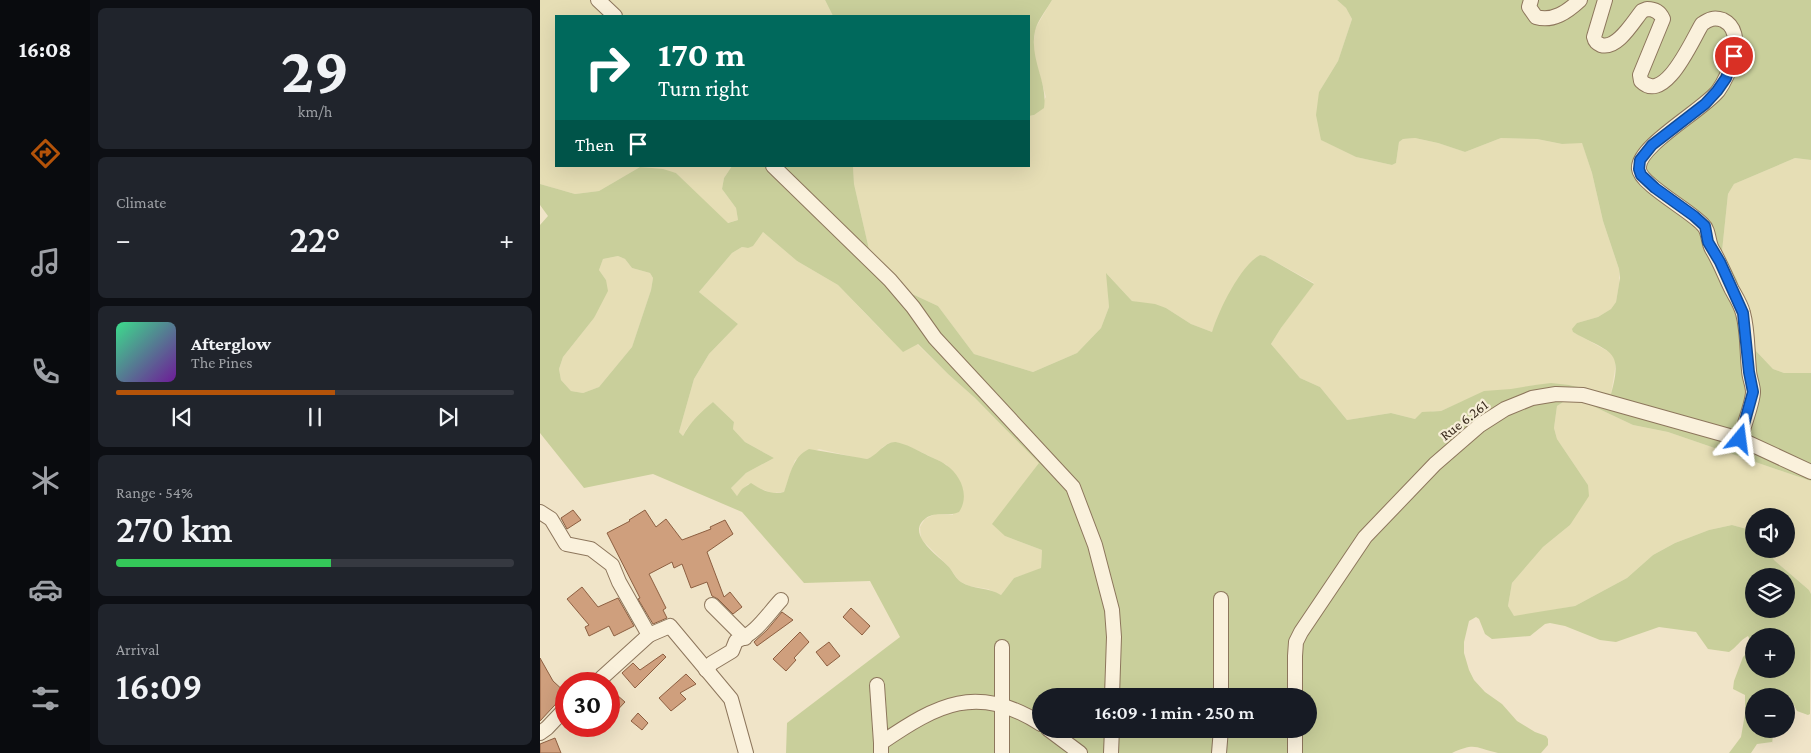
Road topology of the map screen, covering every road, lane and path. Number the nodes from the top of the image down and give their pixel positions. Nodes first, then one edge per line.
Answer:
1 (598, 0) edge
2 (1531, 0) edge
3 (1580, 0) edge
4 (1605, 0) edge
5 (614, 15) edge
6 (774, 167) edge
7 (1740, 439) junction
8 (1811, 472) edge
9 (540, 512) edge
10 (1221, 599) dead end
11 (781, 600) dead end
12 (712, 605) dead end
13 (649, 635) junction
14 (745, 638) junction
15 (1002, 647) dead end
16 (706, 670) junction
17 (608, 672) edge
18 (877, 686) dead end
19 (1112, 688) edge
20 (1221, 688) edge
21 (1295, 688) edge
22 (1001, 705) junction
23 (1032, 718) edge
24 (555, 719) edge
25 (540, 733) edge
26 (1060, 738) edge
27 (1112, 738) edge
28 (1220, 738) edge
29 (1295, 738) edge
30 (881, 748) edge
31 (746, 753) edge
32 (1002, 753) edge
33 (1080, 753) edge
34 (1112, 753) edge
35 (1219, 753) edge
36 (1295, 753) edge

1 - 5 street
2 - 3 street
4 - 7 street
6 - 19 street
7 - 8 street, Rue 6.261
7 - 21 street, Rue 6.261
9 - 13 street
10 - 20 street
11 - 14 street
12 - 14 street
13 - 16 street
13 - 17 street
14 - 16 street
15 - 22 street
16 - 31 street
18 - 30 street
22 - 23 street
22 - 30 street
22 - 32 street
24 - 25 street
26 - 33 street
27 - 34 street
28 - 35 street
29 - 36 street

